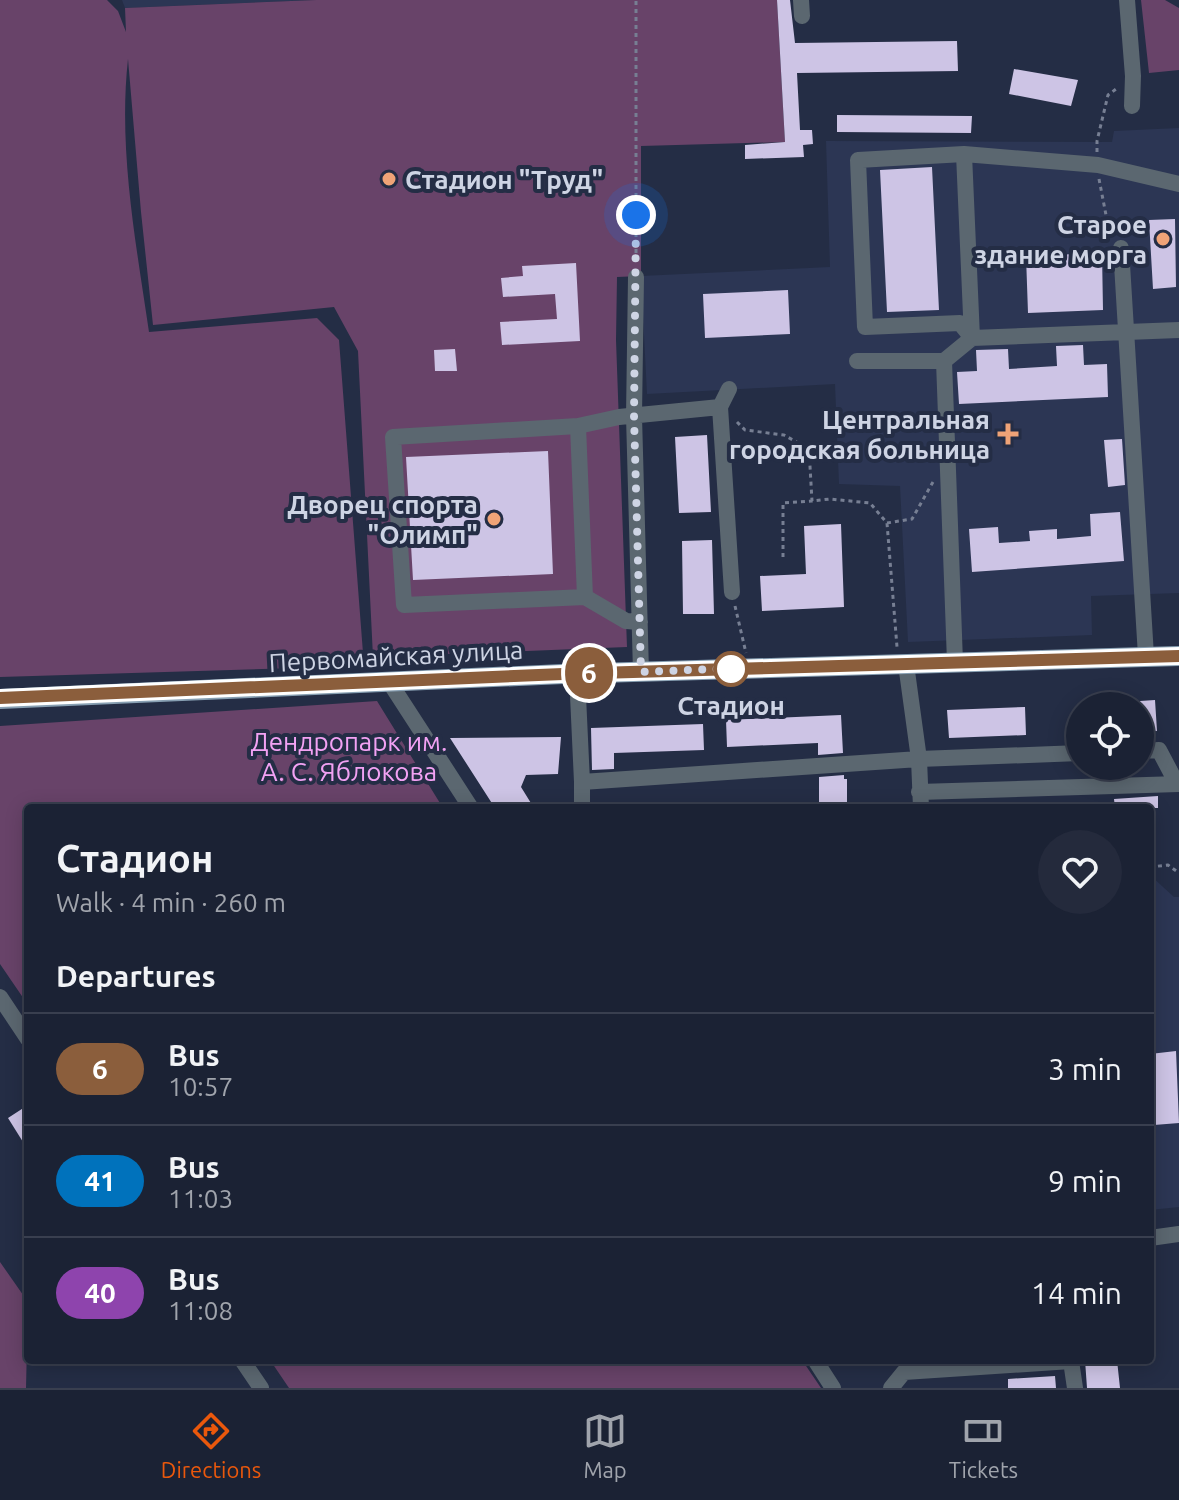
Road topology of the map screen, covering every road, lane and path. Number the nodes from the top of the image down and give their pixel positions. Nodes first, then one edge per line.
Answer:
1 (636, 0) edge
2 (1127, 0) edge
3 (1132, 106) dead end
4 (964, 154) junction
5 (1179, 184) edge
6 (1121, 248) dead end
7 (636, 277) joint
8 (1179, 330) edge
9 (1126, 334) junction
10 (972, 338) junction
11 (857, 361) dead end
12 (944, 361) junction
13 (729, 389) dead end
14 (720, 407) junction
15 (634, 416) junction
16 (578, 426) junction
17 (933, 483) dead end
18 (812, 501) junction
19 (887, 523) junction
20 (783, 557) dead end
21 (732, 592) joint
22 (585, 597) junction
23 (640, 622) junction
24 (902, 655) junction
25 (1146, 656) junction
26 (1179, 656) edge
27 (955, 662) junction
28 (758, 668) junction
29 (641, 672) junction
30 (577, 674) junction
31 (390, 683) junction
32 (0, 699) edge
33 (1154, 750) edge
34 (1066, 754) edge
35 (919, 759) junction
36 (582, 782) junction
37 (1178, 784) edge
38 (920, 800) edge
39 (468, 804) edge
40 (582, 804) edge
41 (1154, 867) edge
42 (1179, 873) edge
43 (0, 997) edge
44 (24, 1033) edge
45 (1179, 1234) edge
46 (1154, 1237) edge
47 (245, 1364) edge
48 (818, 1364) edge
49 (957, 1364) edge
50 (1072, 1364) edge
51 (900, 1366) edge
52 (261, 1388) edge
53 (833, 1388) edge
54 (891, 1388) edge
55 (1075, 1388) edge

1 - 7 path
2 - 3 street
4 - 5 street
4 - 10 street
4 - 10 street
6 - 9 street
7 - 15 street
8 - 9 street
9 - 10 street
9 - 25 street
10 - 12 street
11 - 12 street
12 - 27 street
13 - 14 street
14 - 15 street
14 - 18 path
14 - 21 street
15 - 16 street
15 - 23 street
16 - 22 street
16 - 22 street
17 - 19 path
18 - 19 path
18 - 20 path
19 - 24 path
21 - 28 path
22 - 23 street
23 - 29 street
24 - 27 main road, Первомайская улица
24 - 28 main road, Первомайская улица
24 - 35 street
25 - 26 main road, Первомайская улица
25 - 27 main road, Первомайская улица
28 - 29 main road, Первомайская улица
29 - 30 main road, Первомайская улица
30 - 31 main road, Первомайская улица
30 - 36 street
31 - 32 main road, Первомайская улица
31 - 39 street
33 - 37 street
34 - 35 street
35 - 36 street
35 - 38 street
36 - 40 street
37 - 38 street
41 - 42 path
43 - 44 street
45 - 46 street
47 - 52 street
48 - 53 street
49 - 51 street
50 - 55 street
51 - 54 street

